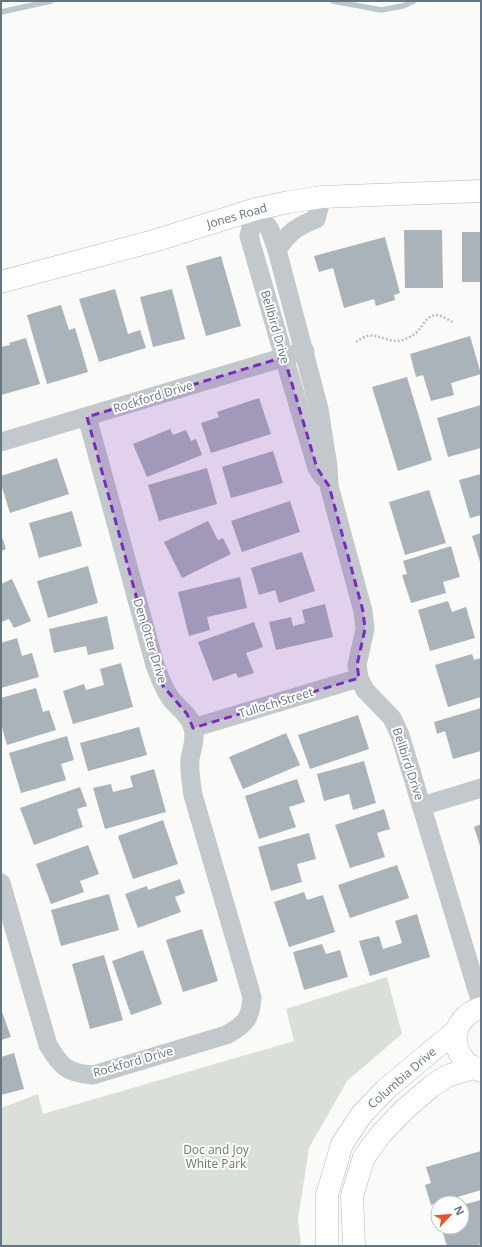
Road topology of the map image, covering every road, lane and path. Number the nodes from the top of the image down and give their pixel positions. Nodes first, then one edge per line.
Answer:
1 (481, 191) edge
2 (322, 197) junction
3 (256, 209) junction
4 (277, 250) junction
5 (1, 282) edge
6 (453, 322) dead end
7 (356, 342) dead end
8 (304, 351) junction
9 (284, 357) junction
10 (87, 417) junction
11 (1, 442) edge
12 (329, 486) junction
13 (359, 678) junction
14 (193, 728) junction
15 (481, 788) edge
16 (422, 806) junction
17 (1, 884) edge
18 (481, 1003) edge
19 (481, 1008) edge
20 (457, 1030) junction
21 (477, 1069) edge
22 (327, 1246) edge
23 (354, 1246) edge

1 - 2 street, Jones Road
2 - 3 street, Jones Road
2 - 4 street
3 - 4 street, Bellbird Drive
3 - 5 street, Jones Road
3 - 9 street, Bellbird Drive
4 - 8 street, Bellbird Drive
6 - 7 path
8 - 9 street, Rockford Drive
8 - 12 street, Bellbird Drive
9 - 10 street, Rockford Drive
9 - 12 street, Bellbird Drive
10 - 11 street, Rockford Drive
10 - 14 street, Den Otter Drive
12 - 13 street, Bellbird Drive
13 - 14 street, Tulloch Street
13 - 16 street, Bellbird Drive
14 - 17 street, Rockford Drive
15 - 16 street
16 - 18 street, Bellbird Drive
19 - 20 street, Columbia Drive
20 - 21 street
20 - 22 street, Columbia Drive
21 - 23 street, Columbia Drive

